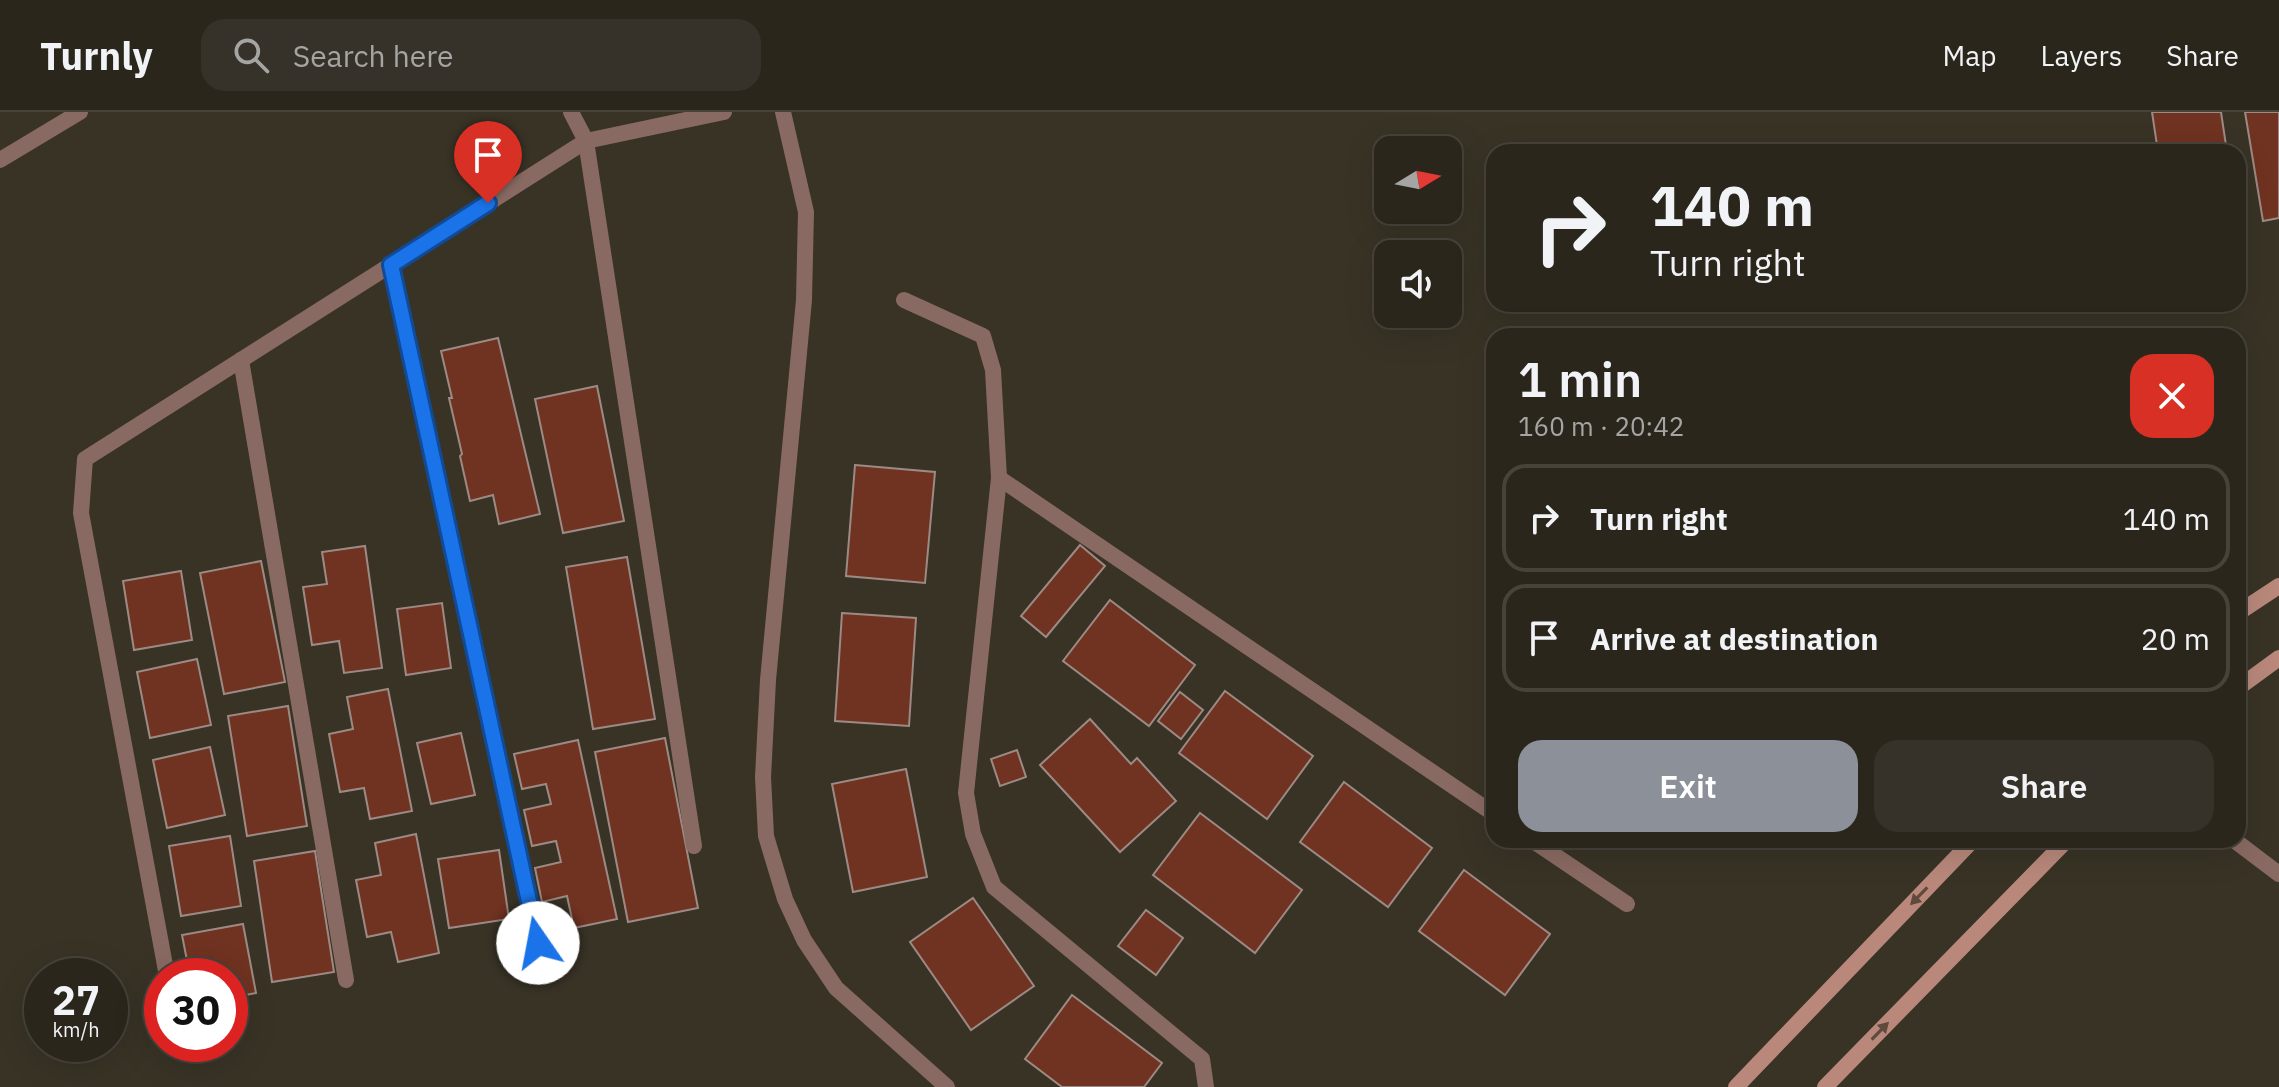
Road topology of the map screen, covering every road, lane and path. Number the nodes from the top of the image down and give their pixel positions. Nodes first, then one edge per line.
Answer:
1 (80, 112) edge
2 (571, 112) edge
3 (724, 112) edge
4 (783, 112) edge
5 (586, 141) junction
6 (0, 160) edge
7 (391, 265) junction
8 (904, 300) dead end
9 (241, 360) junction
10 (999, 478) junction
11 (2279, 586) edge
12 (2246, 608) edge
13 (2279, 658) edge
14 (2246, 682) edge
15 (1486, 809) edge
16 (694, 846) dead end
17 (1544, 848) edge
18 (1965, 848) edge
19 (2059, 848) edge
20 (2245, 848) edge
21 (2279, 874) edge
22 (1627, 904) dead end
23 (538, 943) dead end
24 (164, 958) edge
25 (346, 980) dead end
26 (947, 1087) edge
27 (1206, 1087) edge
28 (1736, 1087) edge
29 (1825, 1087) edge

1 - 6 street
2 - 5 street
3 - 5 street
4 - 26 street
5 - 7 street
5 - 16 street
7 - 9 street
7 - 23 street
8 - 10 street
9 - 24 street
9 - 25 street
10 - 15 street
10 - 27 street
11 - 12 street
13 - 14 street
17 - 22 street
18 -> 28 street
29 -> 19 street
20 - 21 street

